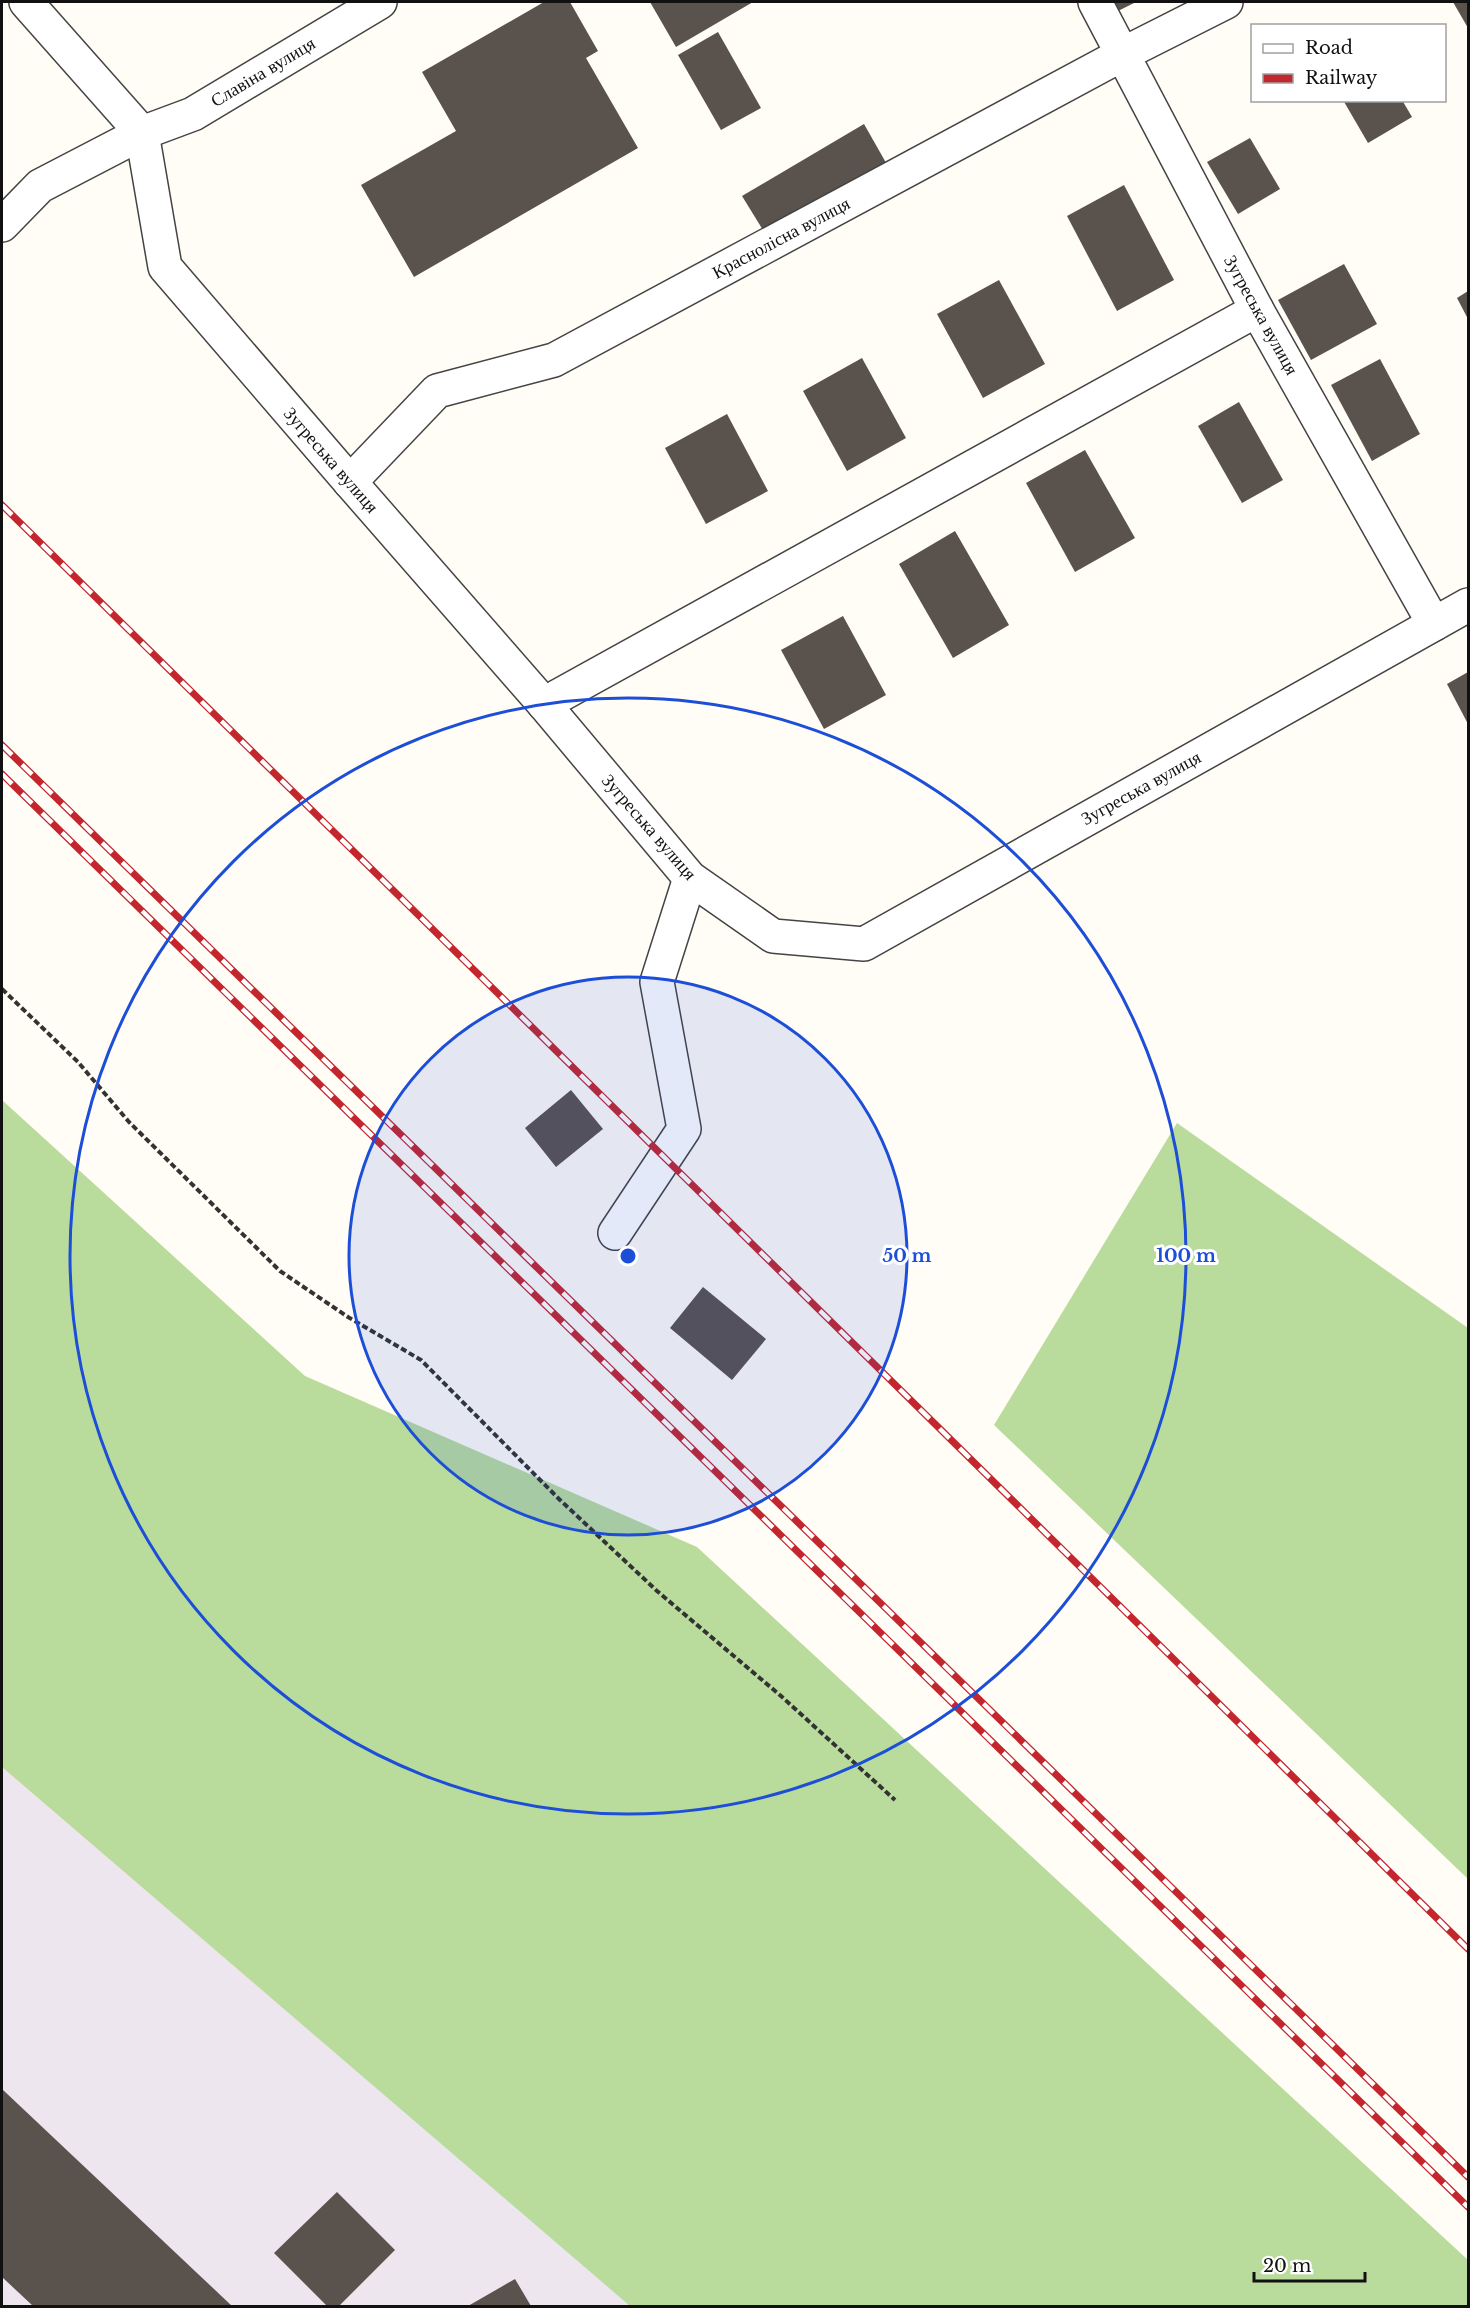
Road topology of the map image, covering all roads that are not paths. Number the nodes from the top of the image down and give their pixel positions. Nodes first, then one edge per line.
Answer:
1 (26, 2) edge
2 (380, 2) edge
3 (1095, 2) edge
4 (1227, 2) edge
5 (1123, 54) junction
6 (142, 133) junction
7 (2, 225) edge
8 (1257, 310) junction
9 (350, 482) junction
10 (1468, 605) edge
11 (1434, 624) junction
12 (544, 704) junction
13 (690, 878) junction
14 (615, 1233) dead end

1 - 6 street
2 - 6 street, Славіна вулиця
3 - 5 street, Зугреська вулиця
4 - 5 street, Краснолісна вулиця
5 - 8 street, Зугреська вулиця
5 - 9 street, Краснолісна вулиця
6 - 7 street, Славіна вулиця
6 - 9 street, Зугреська вулиця
8 - 11 street, Зугреська вулиця
8 - 12 street
9 - 12 street, Зугреська вулиця
10 - 11 street, Зугреська вулиця
11 - 13 street, Зугреська вулиця
12 - 13 street, Зугреська вулиця
13 - 14 street

